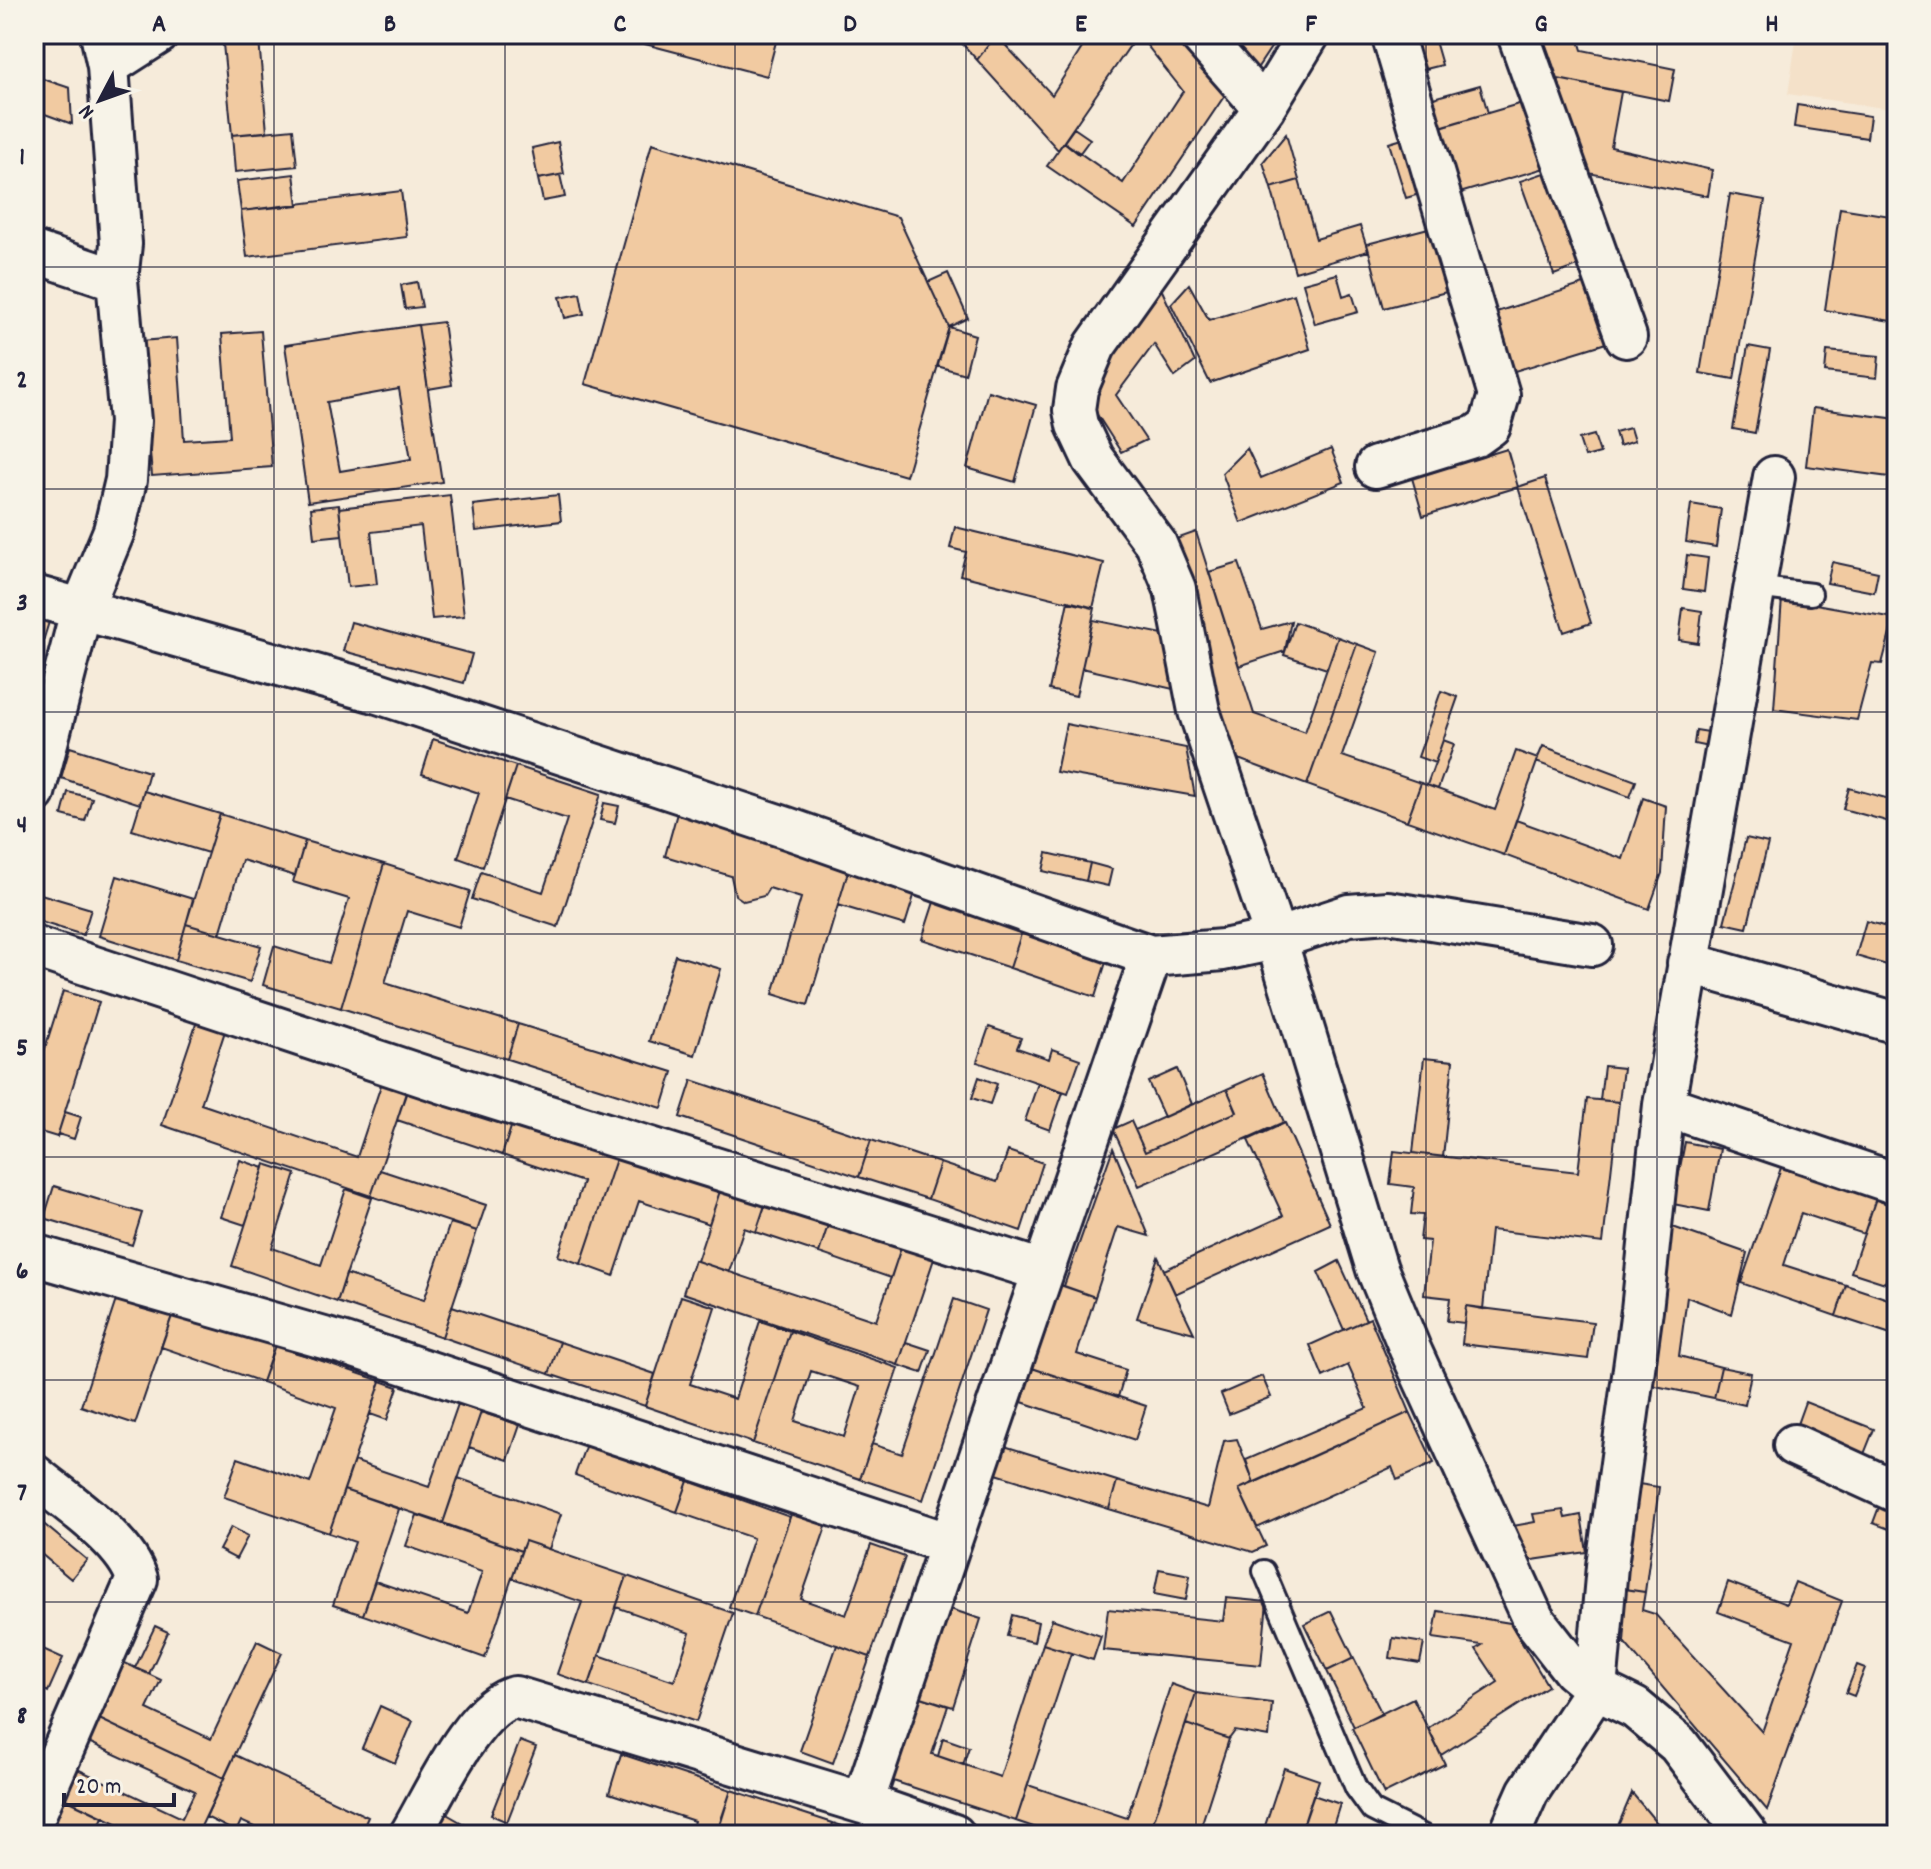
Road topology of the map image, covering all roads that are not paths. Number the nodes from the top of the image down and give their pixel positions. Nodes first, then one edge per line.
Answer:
1 (158, 34) edge
2 (1199, 34) edge
3 (1309, 34) edge
4 (1392, 34) edge
5 (1518, 34) edge
6 (104, 50) edge
7 (1264, 108) junction
8 (34, 252) edge
9 (117, 280) junction
10 (1626, 337) dead end
11 (1376, 467) dead end
12 (1774, 477) dead end
13 (1755, 587) junction
14 (1811, 594) dead end
15 (34, 596) edge
16 (81, 611) junction
17 (34, 793) edge
18 (1276, 939) junction
19 (1592, 945) dead end
20 (34, 947) edge
21 (1151, 956) junction
22 (1688, 963) junction
23 (1897, 1023) edge
24 (1664, 1105) junction
25 (1897, 1184) edge
26 (34, 1255) edge
27 (1043, 1271) junction
28 (1794, 1445) dead end
29 (34, 1475) edge
30 (1897, 1492) edge
31 (950, 1544) junction
32 (1264, 1571) dead end
33 (1596, 1689) junction
34 (863, 1803) junction
35 (34, 1817) edge
36 (410, 1835) edge
37 (954, 1835) edge
38 (1422, 1835) edge
39 (1509, 1835) edge
40 (1747, 1835) edge

1 - 6 street
2 - 7 street
3 - 7 street
4 - 11 street
5 - 10 street
6 - 9 street
7 - 18 street
8 - 9 street
9 - 16 street
12 - 13 street
13 - 14 lane
13 - 22 street
15 - 16 street
16 - 17 street
16 - 21 street
18 - 19 street
18 - 21 street
18 - 33 street
20 - 27 street
21 - 27 street
22 - 23 street
22 - 24 street
24 - 25 street
24 - 33 street
26 - 31 street
27 - 31 street
28 - 30 street
29 - 35 street
31 - 34 street
32 - 38 lane
33 - 39 street
33 - 40 street
34 - 36 street
34 - 37 street

